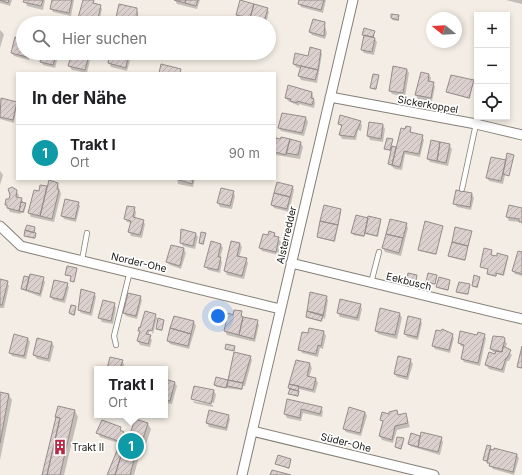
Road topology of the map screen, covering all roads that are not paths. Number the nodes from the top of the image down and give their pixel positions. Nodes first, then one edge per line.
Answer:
1 (353, 0) edge
2 (330, 97) junction
3 (476, 124) junction
4 (522, 135) edge
5 (462, 189) dead end
6 (0, 226) edge
7 (87, 233) dead end
8 (379, 252) dead end
9 (82, 260) junction
10 (291, 263) junction
11 (130, 272) junction
12 (371, 282) junction
13 (280, 309) junction
14 (522, 319) edge
15 (116, 345) dead end
16 (252, 431) junction
17 (242, 475) edge
18 (434, 475) edge

1 - 2 street, Alsterredder
2 - 3 street, Sickerkoppel
2 - 10 street, Alsterredder
3 - 4 street, Sickerkoppel
3 - 5 lane
6 - 9 street, Norder-Ohe
7 - 9 lane
8 - 12 lane
9 - 11 street, Norder-Ohe
10 - 12 street, Eekbusch
10 - 13 street, Alsterredder
11 - 13 street, Norder-Ohe
11 - 15 lane
12 - 14 street, Eekbusch
13 - 16 street, Alsterredder
16 - 17 street, Alsterredder
16 - 18 street, Süder-Ohe

